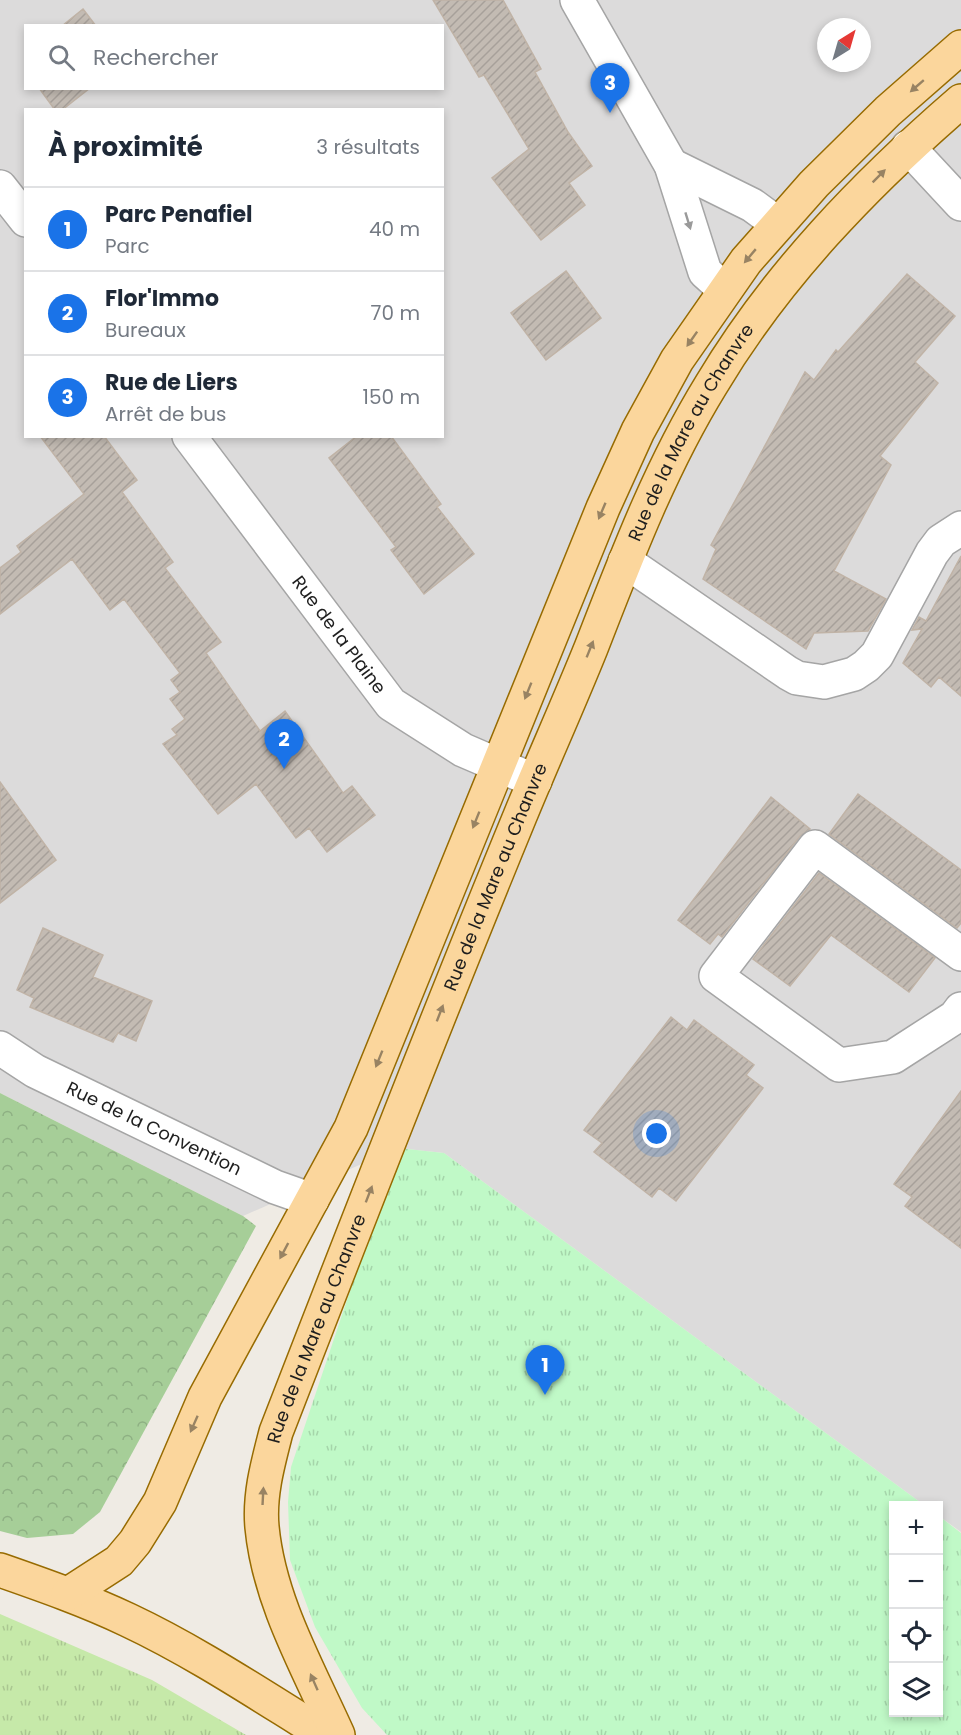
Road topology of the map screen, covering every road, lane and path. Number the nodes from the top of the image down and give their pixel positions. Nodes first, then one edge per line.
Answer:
1 (577, 0) edge
2 (961, 47) edge
3 (961, 101) edge
4 (908, 147) junction
5 (671, 165) junction
6 (0, 187) edge
7 (961, 204) edge
8 (24, 217) edge
9 (837, 217) junction
10 (784, 233) junction
11 (733, 297) junction
12 (710, 386) junction
13 (191, 438) edge
14 (961, 528) edge
15 (625, 561) junction
16 (498, 766) junction
17 (535, 781) junction
18 (961, 954) edge
19 (961, 1009) edge
20 (0, 1048) edge
21 (312, 1200) junction
22 (0, 1570) edge
23 (68, 1594) junction
24 (325, 1735) edge
25 (338, 1735) edge

1 - 5 street
2 -> 10 main road
3 - 4 main road, Rue de la Mare au Chanvre
4 - 7 street
9 -> 4 main road, Rue de la Mare au Chanvre
5 - 10 street
5 -> 11 street
6 - 8 street
9 - 10 main road
9 - 12 main road, Rue de la Mare au Chanvre
10 - 11 main road
11 - 12 main road
11 -> 16 main road
12 - 15 main road, Rue de la Mare au Chanvre
13 - 16 street, Rue de la Plaine
14 - 15 street
17 -> 15 main road, Rue de la Mare au Chanvre
16 - 17 street, Rue de la Plaine
16 -> 21 main road
25 -> 17 main road, Rue de la Mare au Chanvre
18 - 19 street
20 - 21 street, Rue de la Convention
21 -> 23 main road
22 - 23 main road
23 - 24 main road

